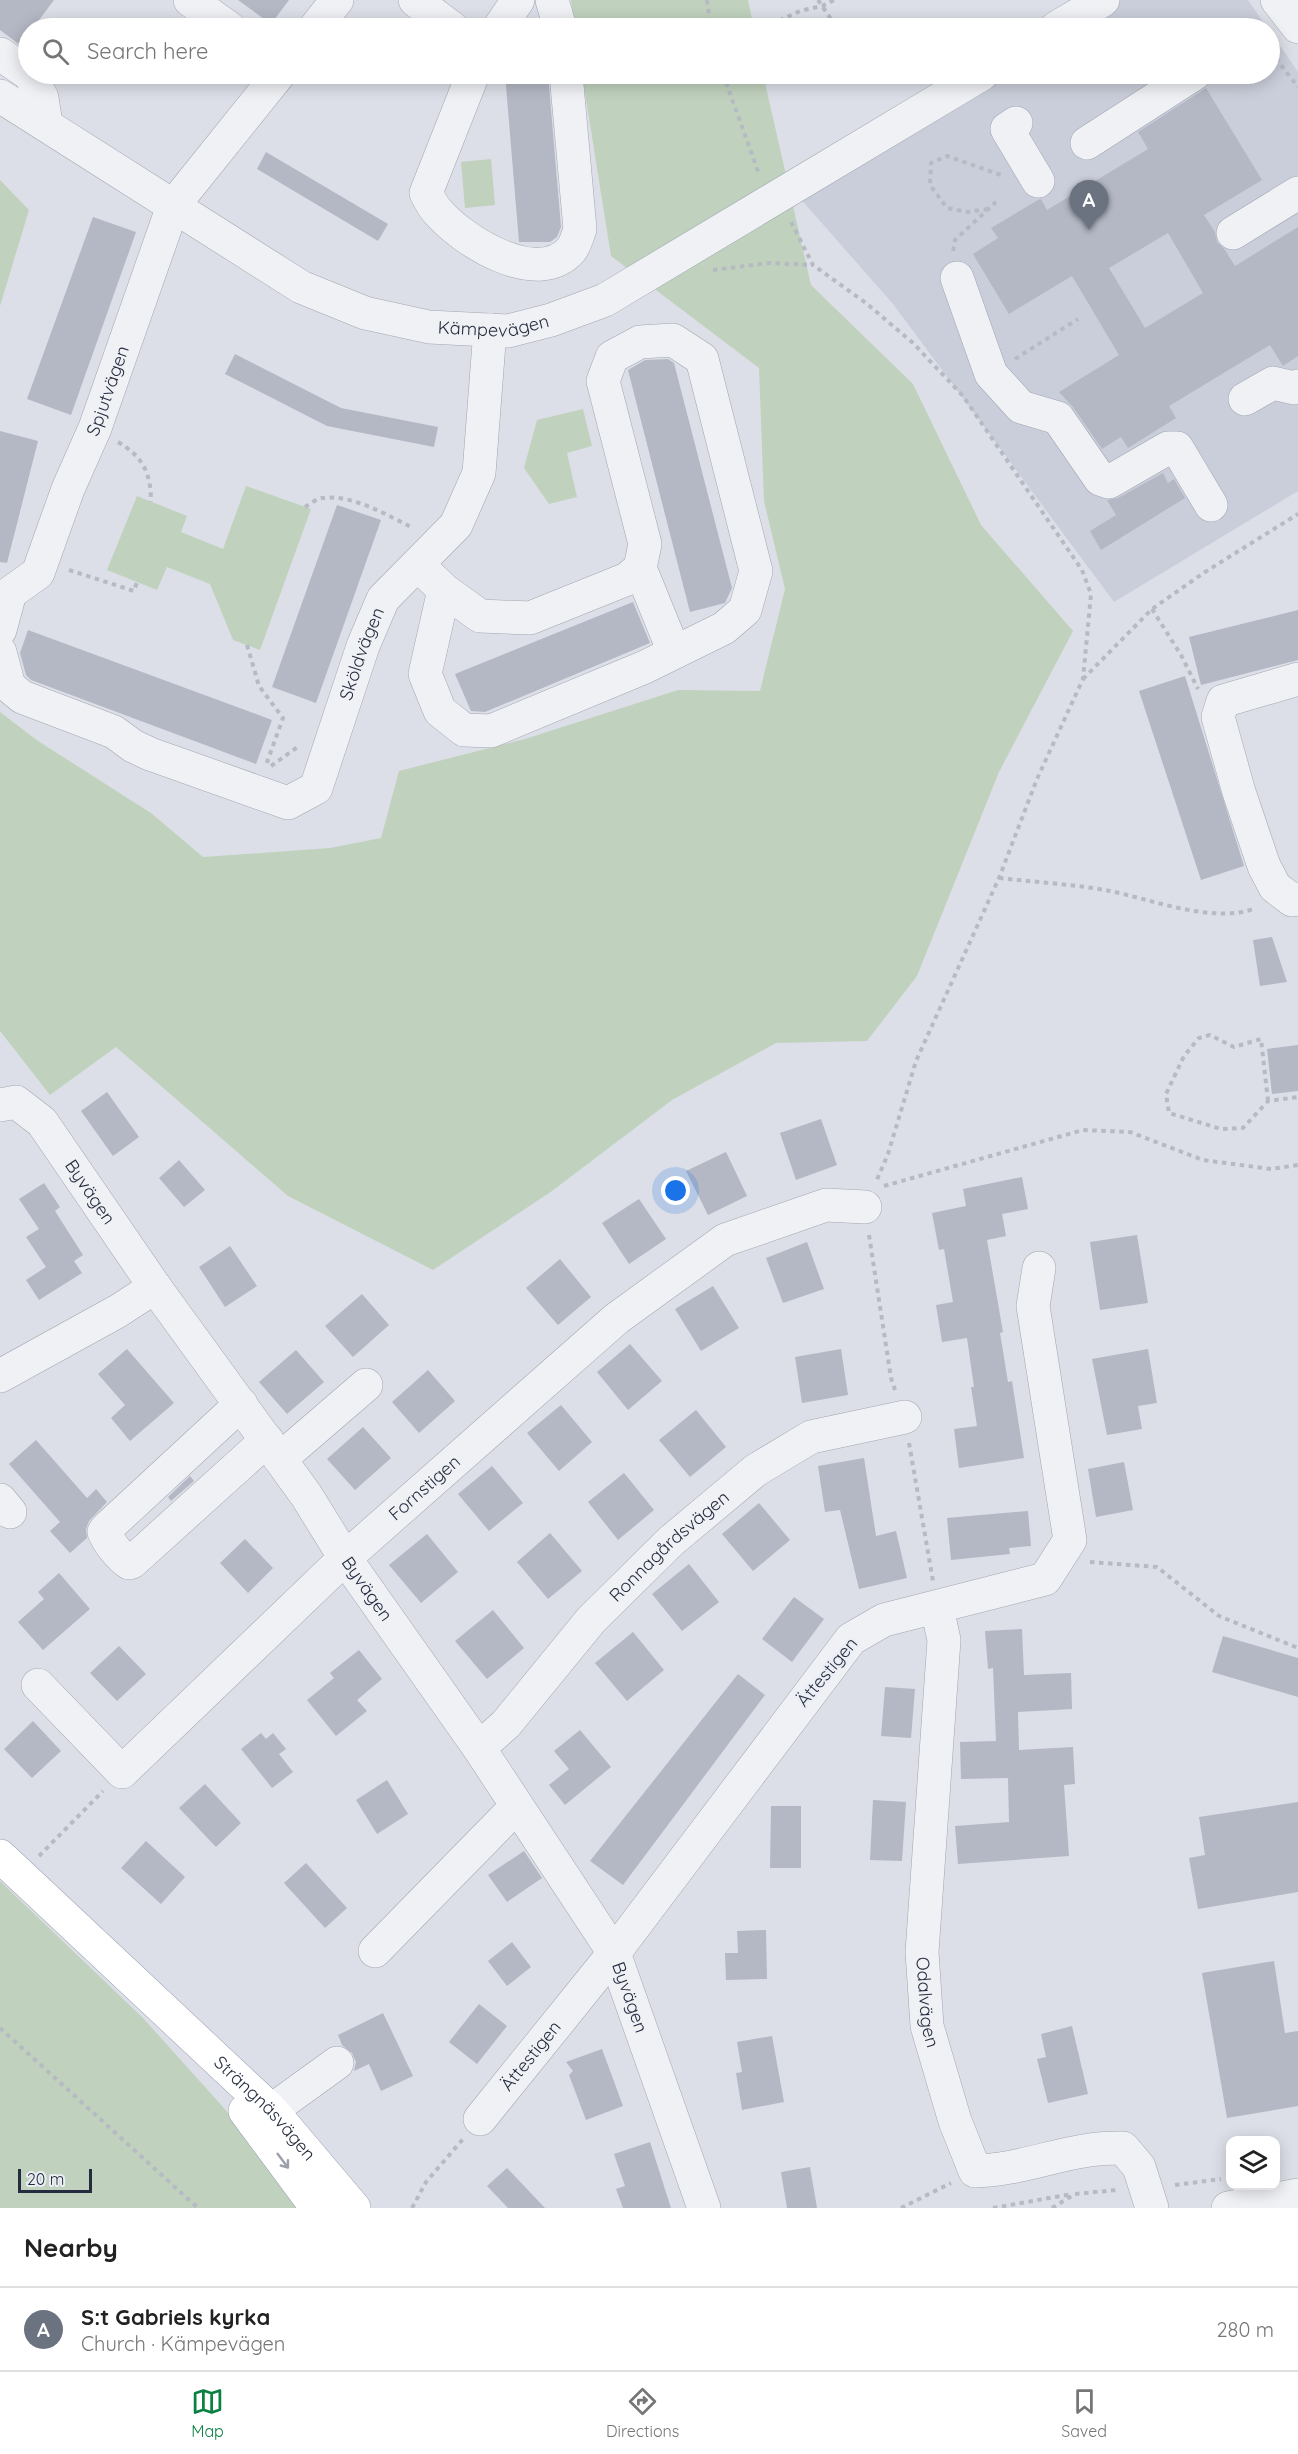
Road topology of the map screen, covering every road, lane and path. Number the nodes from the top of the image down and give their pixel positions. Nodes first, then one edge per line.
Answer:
1 (190, 0) edge
2 (337, 0) edge
3 (415, 0) edge
4 (518, 0) edge
5 (552, 0) edge
6 (707, 0) edge
7 (818, 0) edge
8 (834, 0) edge
9 (1103, 0) edge
10 (1277, 0) edge
11 (822, 6) junction
12 (215, 18) edge
13 (323, 18) edge
14 (439, 18) edge
15 (506, 18) edge
16 (557, 18) edge
17 (710, 18) edge
18 (785, 18) edge
19 (830, 18) edge
20 (1073, 18) edge
21 (1298, 27) edge
22 (0, 54) edge
23 (1280, 65) edge
24 (18, 66) edge
25 (35, 84) edge
26 (271, 84) edge
27 (469, 84) edge
28 (567, 84) edge
29 (727, 84) edge
30 (965, 84) edge
31 (1178, 84) edge
32 (1298, 87) edge
33 (0, 96) edge
34 (45, 123) junction
35 (1017, 123) dead end
36 (1087, 143) dead end
37 (759, 174) dead end
38 (1023, 179) joint
39 (1298, 193) edge
40 (173, 206) junction
41 (988, 209) dead end
42 (790, 220) dead end
43 (1233, 234) dead end
44 (813, 265) junction
45 (712, 270) dead end
46 (957, 278) dead end
47 (1078, 319) dead end
48 (490, 330) junction
49 (991, 374) junction
50 (1298, 386) edge
51 (963, 396) junction
52 (1245, 399) dead end
53 (94, 428) junction
54 (151, 502) dead end
55 (1211, 505) dead end
56 (305, 507) dead end
57 (1298, 513) edge
58 (441, 541) junction
59 (418, 565) junction
60 (640, 568) junction
61 (38, 573) junction
62 (137, 582) dead end
63 (444, 590) junction
64 (1152, 609) junction
65 (0, 630) edge
66 (247, 645) dead end
67 (0, 652) edge
68 (674, 652) junction
69 (1083, 679) junction
70 (1298, 679) edge
71 (1218, 717) junction
72 (302, 745) dead end
73 (999, 878) junction
74 (1291, 897) edge
75 (1298, 1097) edge
76 (1268, 1101) junction
77 (8, 1104) edge
78 (1298, 1165) edge
79 (865, 1207) dead end
80 (1039, 1268) dead end
81 (155, 1287) junction
82 (0, 1376) edge
83 (366, 1385) dead end
84 (241, 1404) junction
85 (905, 1417) dead end
86 (274, 1449) junction
87 (345, 1558) junction
88 (1056, 1562) junction
89 (938, 1608) junction
90 (1298, 1648) edge
91 (39, 1685) dead end
92 (479, 1748) junction
93 (122, 1772) junction
94 (516, 1808) junction
95 (0, 1856) edge
96 (34, 1861) dead end
97 (375, 1951) dead end
98 (614, 1953) junction
99 (0, 2028) edge
100 (337, 2063) dead end
101 (263, 2117) junction
102 (480, 2119) joint
103 (975, 2171) junction
104 (1075, 2194) dead end
105 (1298, 2195) edge
106 (198, 2208) edge
107 (317, 2208) edge
108 (354, 2208) edge
109 (412, 2208) edge
110 (704, 2208) edge
111 (901, 2208) edge
112 (993, 2208) edge
113 (1152, 2208) edge
114 (1227, 2208) edge

1 - 12 street
2 - 13 street
3 - 14 street
4 - 15 street
5 - 16 street
6 - 17 path
7 - 11 path
8 - 11 path
9 - 20 street
10 - 21 street
11 - 18 path
11 - 19 path
22 - 24 street
23 - 32 path
25 - 34 street
26 - 40 street, Spjutvägen
27 - 28 street
29 - 37 path
30 - 48 street, Kämpevägen
31 - 36 street
33 - 34 street, Kämpevägen
34 - 40 street, Kämpevägen
35 - 38 street
38 - 41 path
39 - 43 street
40 - 48 street, Kämpevägen
40 - 53 street, Spjutvägen
42 - 44 path
44 - 45 path
44 - 51 path
46 - 49 street
47 - 49 path
48 - 58 street, Sköldvägen
49 - 51 path
49 - 55 street
50 - 52 street
51 - 69 path
53 - 54 path
53 - 61 street, Spjutvägen
56 - 58 path
57 - 64 path
58 - 59 street, Sköldvägen
59 - 63 street
59 - 67 street, Sköldvägen
60 - 63 street
60 - 68 street
60 - 68 street
61 - 62 path
61 - 65 street
63 - 68 street
64 - 69 path
64 - 71 path
66 - 72 path
69 - 73 path
70 - 71 street
71 - 74 street
73 - 74 path
73 - 78 path
75 - 76 path
76 - 76 path
77 - 81 street, Byvägen
79 - 87 street, Fornstigen
80 - 88 street, Ättestigen
81 - 82 street
81 - 84 street, Byvägen
83 - 86 street
84 - 86 street, Byvägen
84 - 86 street
85 - 92 street, Ronnagårdsvägen
86 - 87 street, Byvägen
87 - 92 street, Byvägen
87 - 93 street, Fornstigen
88 - 89 street, Ättestigen
88 - 90 path
89 - 98 street, Ättestigen
89 - 103 street, Odalvägen
91 - 93 street
92 - 94 street, Byvägen
93 - 96 path
94 - 97 street
94 - 98 street, Byvägen
95 - 101 main road, Strängnäsvägen
98 - 102 street, Ättestigen
98 - 110 street, Byvägen
99 - 106 path
100 - 101 street
101 -> 107 main road, Strängnäsvägen
101 - 108 main road, Strängnäsvägen
102 - 109 path
103 - 111 path
103 - 113 street
104 - 112 path
105 - 114 street

